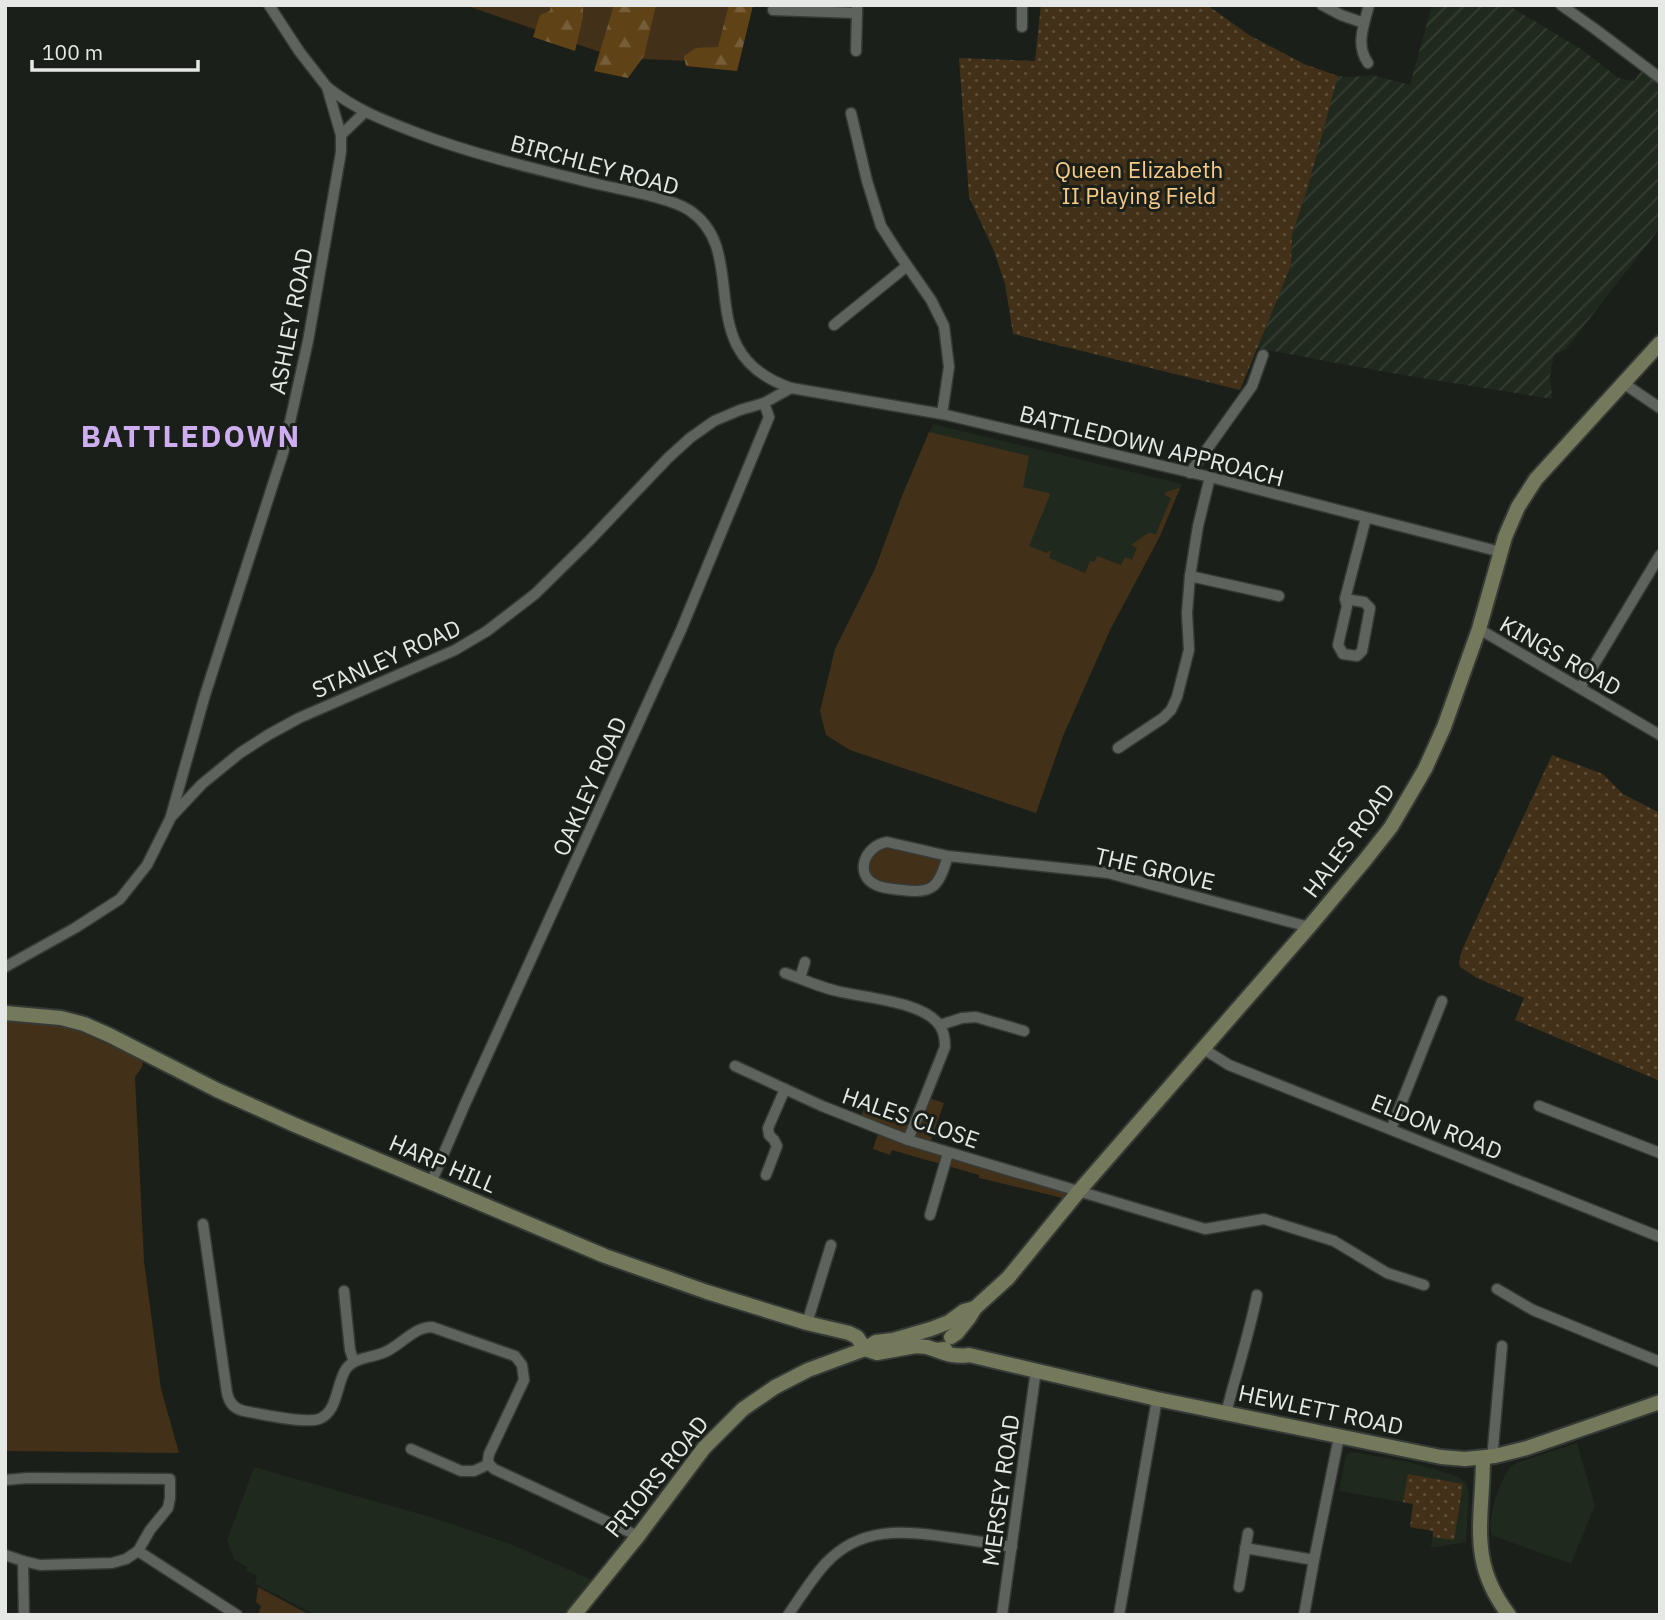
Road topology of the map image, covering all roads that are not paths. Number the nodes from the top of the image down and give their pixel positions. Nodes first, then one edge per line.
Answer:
1 (269, 5) edge
2 (1022, 5) edge
3 (1322, 5) edge
4 (1369, 5) edge
5 (1561, 5) edge
6 (857, 9) edge
7 (773, 10) dead end
8 (1364, 23) junction
9 (1023, 27) dead end
10 (856, 51) dead end
11 (1368, 63) dead end
12 (1660, 78) edge
13 (327, 87) junction
14 (365, 112) junction
15 (851, 113) dead end
16 (341, 135) junction
17 (907, 266) junction
18 (834, 326) dead end
19 (1660, 342) edge
20 (1263, 355) dead end
21 (1623, 383) junction
22 (791, 388) junction
23 (764, 404) junction
24 (1660, 408) edge
25 (942, 414) junction
26 (1190, 473) junction
27 (1210, 477) junction
28 (1366, 518) junction
29 (1501, 552) junction
30 (1660, 555) edge
31 (1190, 576) junction
32 (1279, 596) dead end
33 (1345, 599) junction
34 (1479, 629) junction
35 (1580, 688) junction
36 (1660, 735) edge
37 (1118, 748) dead end
38 (181, 778) junction
39 (198, 788) junction
40 (171, 817) junction
41 (948, 856) junction
42 (1309, 928) junction
43 (805, 962) dead end
44 (5, 967) edge
45 (785, 973) dead end
46 (800, 978) junction
47 (1442, 1001) dead end
48 (5, 1013) edge
49 (940, 1025) junction
50 (1024, 1031) dead end
51 (1202, 1048) junction
52 (735, 1066) dead end
53 (785, 1089) junction
54 (1539, 1106) dead end
55 (1391, 1129) junction
56 (908, 1140) junction
57 (948, 1153) junction
58 (1660, 1153) edge
59 (766, 1175) dead end
60 (431, 1183) junction
61 (1079, 1191) junction
62 (930, 1215) dead end
63 (203, 1224) dead end
64 (1660, 1237) edge
65 (831, 1245) dead end
66 (1424, 1285) dead end
67 (1497, 1289) dead end
68 (344, 1290) dead end
69 (1257, 1296) dead end
70 (975, 1308) junction
71 (807, 1323) junction
72 (934, 1328) junction
73 (951, 1338) junction
74 (1502, 1346) dead end
75 (865, 1349) junction
76 (934, 1350) junction
77 (969, 1355) junction
78 (355, 1362) junction
79 (1660, 1362) edge
80 (1036, 1370) junction
81 (1157, 1399) junction
82 (1660, 1402) edge
83 (1226, 1413) junction
84 (1339, 1437) junction
85 (411, 1449) dead end
86 (1489, 1457) junction
87 (489, 1464) junction
88 (5, 1480) edge
89 (1248, 1534) dead end
90 (638, 1536) junction
91 (1012, 1547) junction
92 (1245, 1548) junction
93 (138, 1551) junction
94 (5, 1555) edge
95 (1314, 1560) junction
96 (23, 1561) junction
97 (1239, 1587) dead end
98 (24, 1615) edge
99 (237, 1615) edge
100 (574, 1615) edge
101 (788, 1615) edge
102 (1002, 1615) edge
103 (1119, 1615) edge
104 (1304, 1615) edge
105 (1509, 1615) edge

1 - 13 street, ASHLEY ROAD
2 - 9 street
3 - 8 street
4 - 8 street
5 - 12 street
6 - 7 street
6 - 10 street
8 - 11 street
13 - 14 street, BIRCHLEY ROAD
13 - 16 street, ASHLEY ROAD
14 - 16 street
14 - 22 street, BIRCHLEY ROAD
15 - 17 street
16 - 38 street, ASHLEY ROAD
17 - 18 street
17 - 25 street
19 - 21 main road, HALES ROAD
20 - 26 street
21 - 24 street
21 - 29 main road, HALES ROAD
22 - 23 street, STANLEY ROAD
22 - 25 street, BATTLEDOWN APPROACH
23 - 39 street, STANLEY ROAD
23 - 60 street, OAKLEY ROAD
25 - 26 street, BATTLEDOWN APPROACH
26 - 27 street, BATTLEDOWN APPROACH
27 - 28 street, BATTLEDOWN APPROACH
27 - 31 street
28 - 29 street, BATTLEDOWN APPROACH
28 - 33 street
29 - 34 main road, HALES ROAD
30 - 35 street
31 - 32 street
31 - 37 street
33 - 33 street
34 - 35 street, KINGS ROAD
34 - 42 main road, HALES ROAD
35 - 36 street, KINGS ROAD
38 - 39 street
38 - 40 street, ASHLEY ROAD
39 - 40 street, STANLEY ROAD
40 - 44 street, STANLEY ROAD
41 - 41 street, THE GROVE
41 - 42 street, THE GROVE
42 - 51 main road, HALES ROAD
43 - 46 street
45 - 46 street
46 - 49 street
47 - 55 street
48 - 60 main road, HARP HILL
49 - 50 street
49 - 56 street
51 - 55 street, ELDON ROAD
51 - 61 main road, HALES ROAD
52 - 53 street, HALES CLOSE
53 - 56 street, HALES CLOSE
53 - 59 street
54 - 58 street
55 - 64 street, ELDON ROAD
56 - 57 street, HALES CLOSE
57 - 61 street, HALES CLOSE
57 - 62 street
60 - 71 main road, HARP HILL
61 - 66 street, HALES CLOSE
61 - 70 main road, HALES ROAD
63 - 78 street
65 - 71 street
67 - 79 street
68 - 78 street
69 - 83 street
70 - 72 main road, HALES ROAD
70 - 73 main road, HALES ROAD
71 - 75 main road, HARP HILL
72 - 73 main road
72 - 75 main road, PRIORS ROAD
72 - 76 main road
73 - 76 main road
73 - 77 main road, HEWLETT ROAD
74 - 86 street
75 - 76 main road, PRIORS ROAD
75 - 90 main road, PRIORS ROAD
76 - 77 main road, HEWLETT ROAD
77 - 80 main road, HEWLETT ROAD
78 - 87 street
80 - 81 main road, HEWLETT ROAD
80 - 91 street, MERSEY ROAD
81 - 83 main road, HEWLETT ROAD
81 - 103 street
82 - 86 main road, HEWLETT ROAD
83 - 84 main road, HEWLETT ROAD
84 - 86 main road, HEWLETT ROAD
84 - 95 street
85 - 87 street
86 - 105 main road
87 - 90 street
88 - 93 street
89 - 92 street
90 - 100 main road, PRIORS ROAD
91 - 101 street
91 - 102 street, MERSEY ROAD
92 - 95 street
92 - 97 street
93 - 96 street
93 - 99 street
94 - 96 street
95 - 104 street
96 - 98 street

